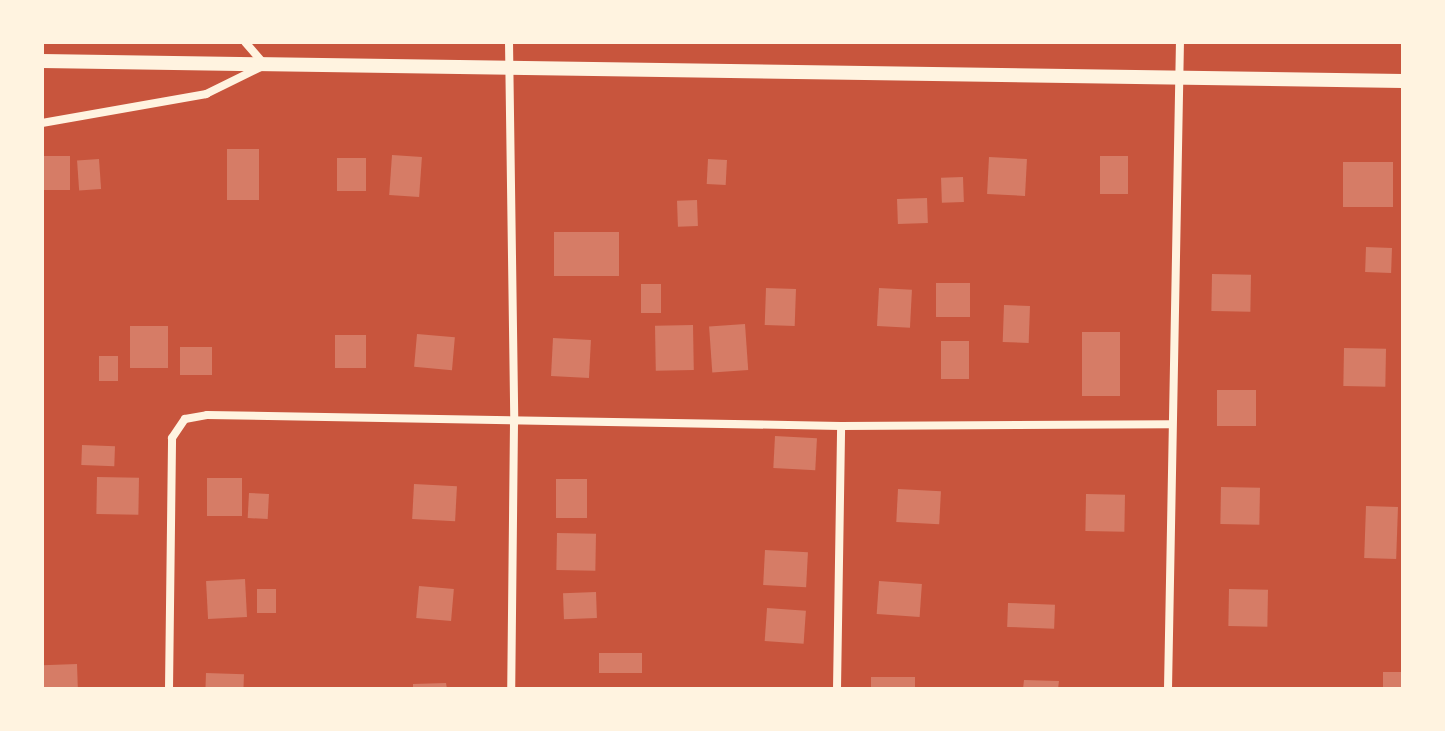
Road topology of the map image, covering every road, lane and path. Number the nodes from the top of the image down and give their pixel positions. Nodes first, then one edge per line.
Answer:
1 (245, 42) edge
2 (509, 42) edge
3 (1180, 42) edge
4 (42, 61) edge
5 (265, 65) junction
6 (509, 68) junction
7 (1179, 78) junction
8 (1403, 81) edge
9 (42, 123) edge
10 (514, 423) junction
11 (1171, 424) junction
12 (841, 426) junction
13 (169, 689) edge
14 (511, 689) edge
15 (837, 689) edge
16 (1168, 689) edge

1 - 5 street
2 - 6 street
3 - 7 street
4 - 5 street
5 - 6 street
5 - 9 street
6 - 7 street
6 - 10 street
7 - 8 street
7 - 11 street
10 - 12 street
10 - 13 street
10 - 14 street
11 - 12 street
11 - 16 street
12 - 15 street

